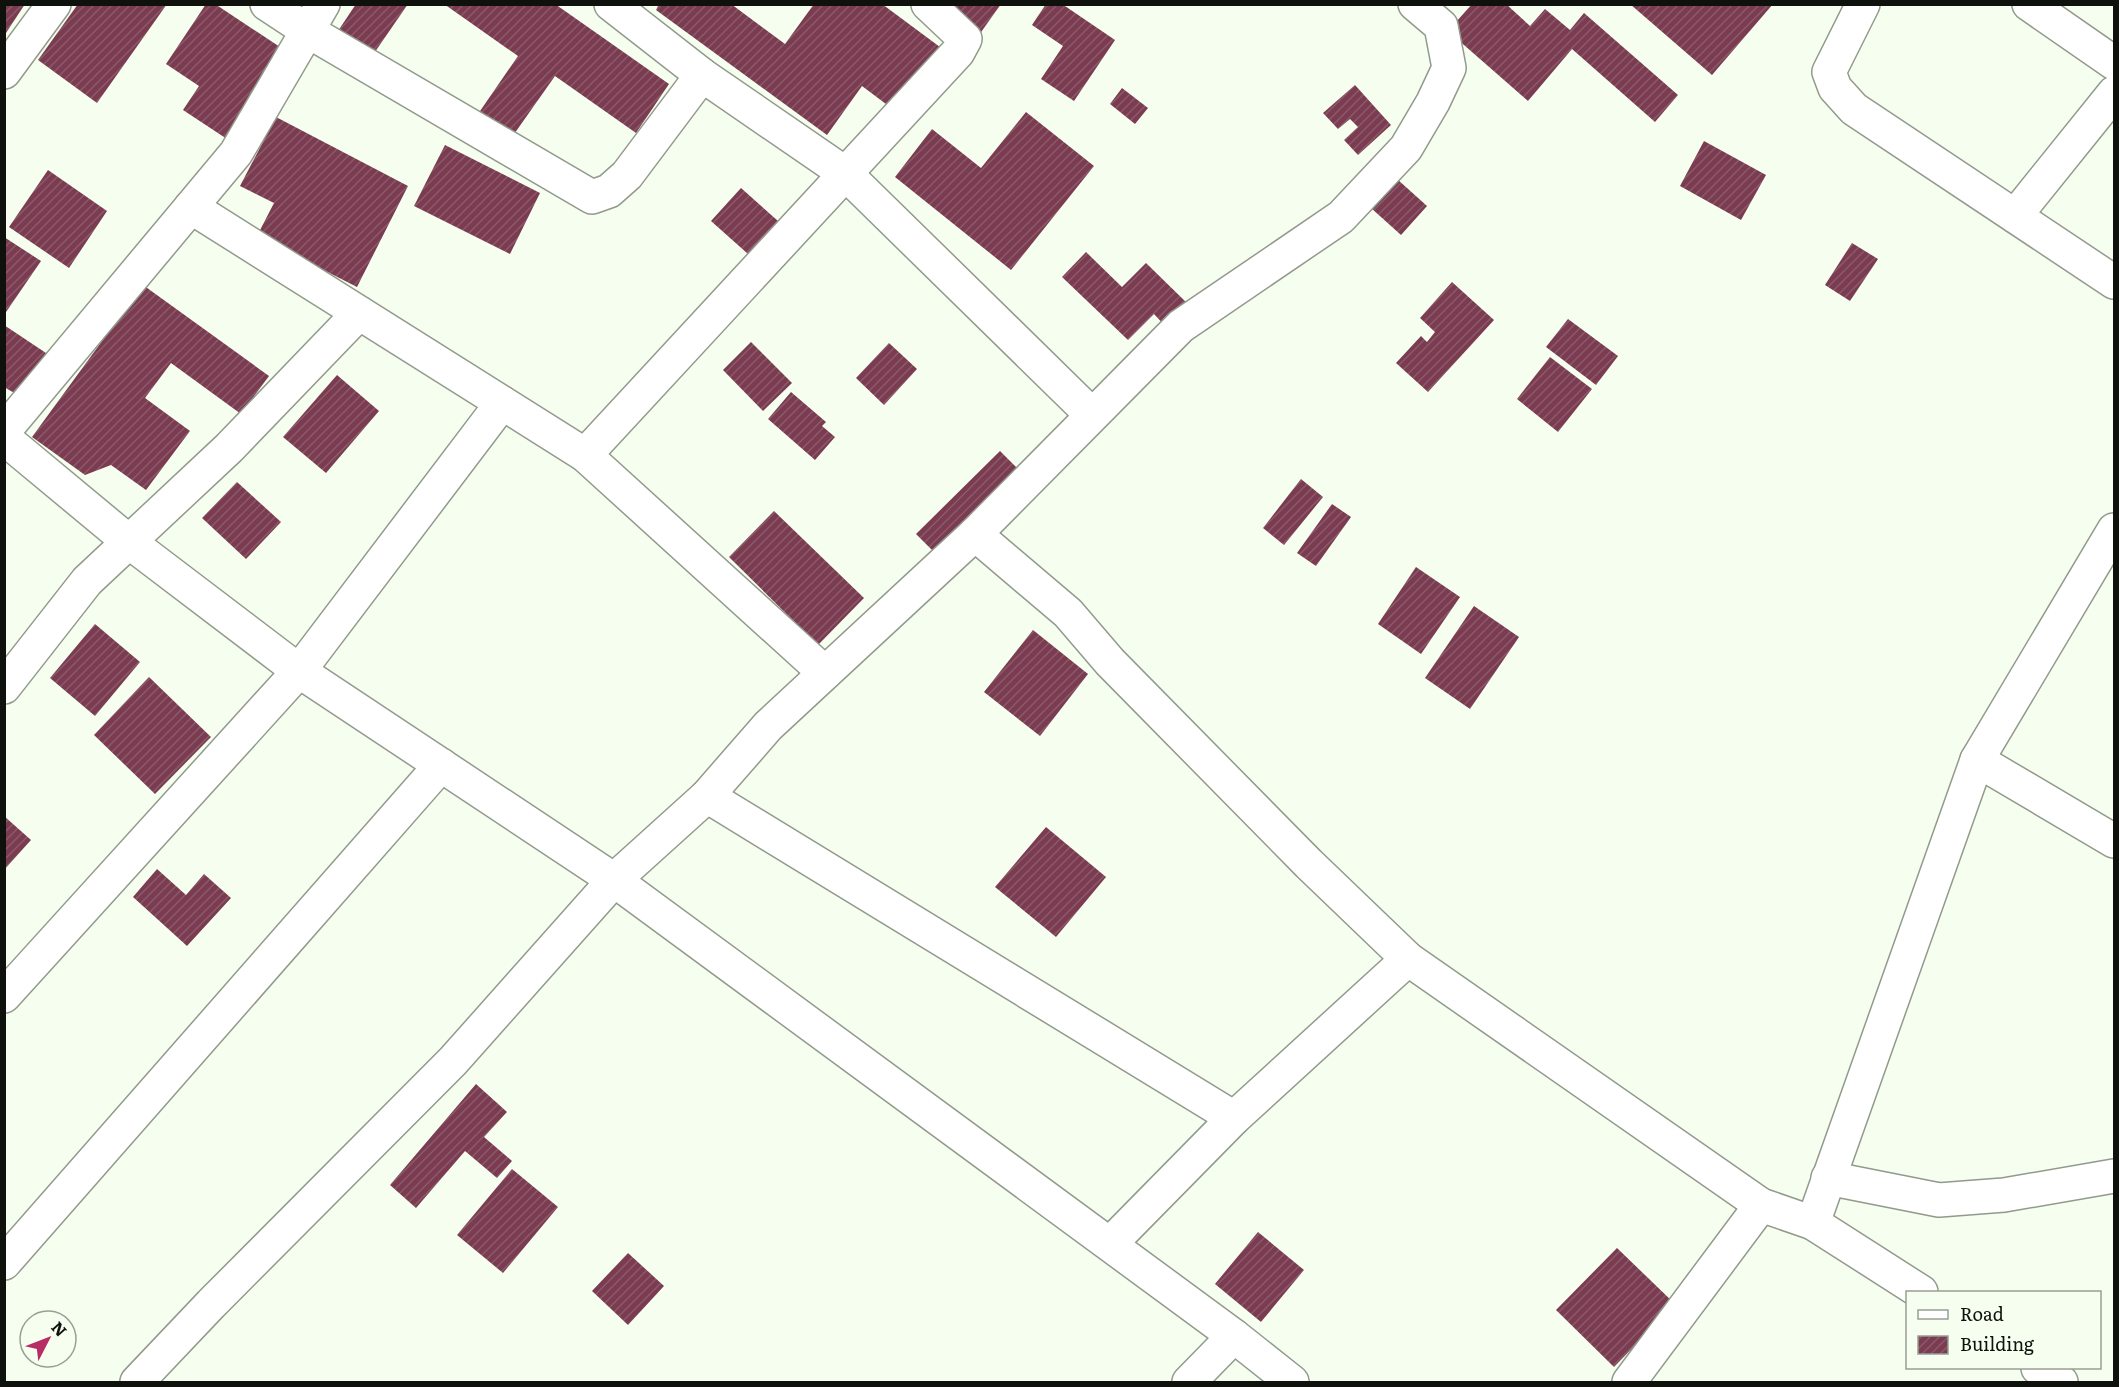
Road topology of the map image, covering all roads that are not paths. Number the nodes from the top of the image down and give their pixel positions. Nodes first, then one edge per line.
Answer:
1 (54, 4) edge
2 (267, 4) edge
3 (611, 4) edge
4 (928, 4) edge
5 (1415, 4) edge
6 (1863, 4) edge
7 (2029, 4) edge
8 (316, 18) edge
9 (2115, 63) edge
10 (4, 72) edge
11 (702, 75) junction
12 (2115, 93) edge
13 (846, 174) junction
14 (190, 207) junction
15 (2015, 216) junction
16 (2115, 282) edge
17 (359, 313) junction
18 (502, 403) junction
19 (1092, 415) junction
20 (4, 431) edge
21 (4, 438) edge
22 (585, 455) junction
23 (2115, 530) edge
24 (975, 534) junction
25 (128, 541) junction
26 (299, 671) junction
27 (825, 673) junction
28 (4, 687) edge
29 (1977, 760) junction
30 (441, 765) junction
31 (707, 796) junction
32 (2115, 842) edge
33 (614, 880) junction
34 (1408, 959) junction
35 (4, 996) edge
36 (1234, 1118) junction
37 (2115, 1176) edge
38 (1828, 1178) junction
39 (1761, 1205) junction
40 (1813, 1223) junction
41 (1110, 1244) junction
42 (4, 1263) edge
43 (1918, 1291) edge
44 (1234, 1335) junction
45 (2040, 1369) edge
46 (137, 1383) edge
47 (1189, 1383) edge
48 (1292, 1383) edge
49 (1629, 1383) edge
50 (2061, 1383) edge

1 - 10 street
2 - 8 street
3 - 11 street
4 - 13 street
5 - 19 street
6 - 15 street
7 - 9 street
8 - 11 street
8 - 14 street
11 - 13 street
12 - 15 street
13 - 19 street
13 - 22 street
14 - 17 street
14 - 20 street
15 - 16 street
17 - 18 street
17 - 25 street
18 - 22 street
18 - 26 street
19 - 24 street
21 - 25 street
22 - 27 street
23 - 29 street
24 - 27 street
24 - 34 street
25 - 26 street
25 - 28 street
26 - 30 street
26 - 35 street
27 - 31 street
29 - 32 street
29 - 38 street
30 - 33 street
30 - 42 street
31 - 33 street
31 - 36 street
33 - 41 street
33 - 46 street
34 - 36 street
34 - 39 street
36 - 41 street
37 - 38 street
38 - 40 street
39 - 40 street
39 - 49 street
40 - 43 street
41 - 44 street
44 - 47 street
44 - 48 street
45 - 50 street

